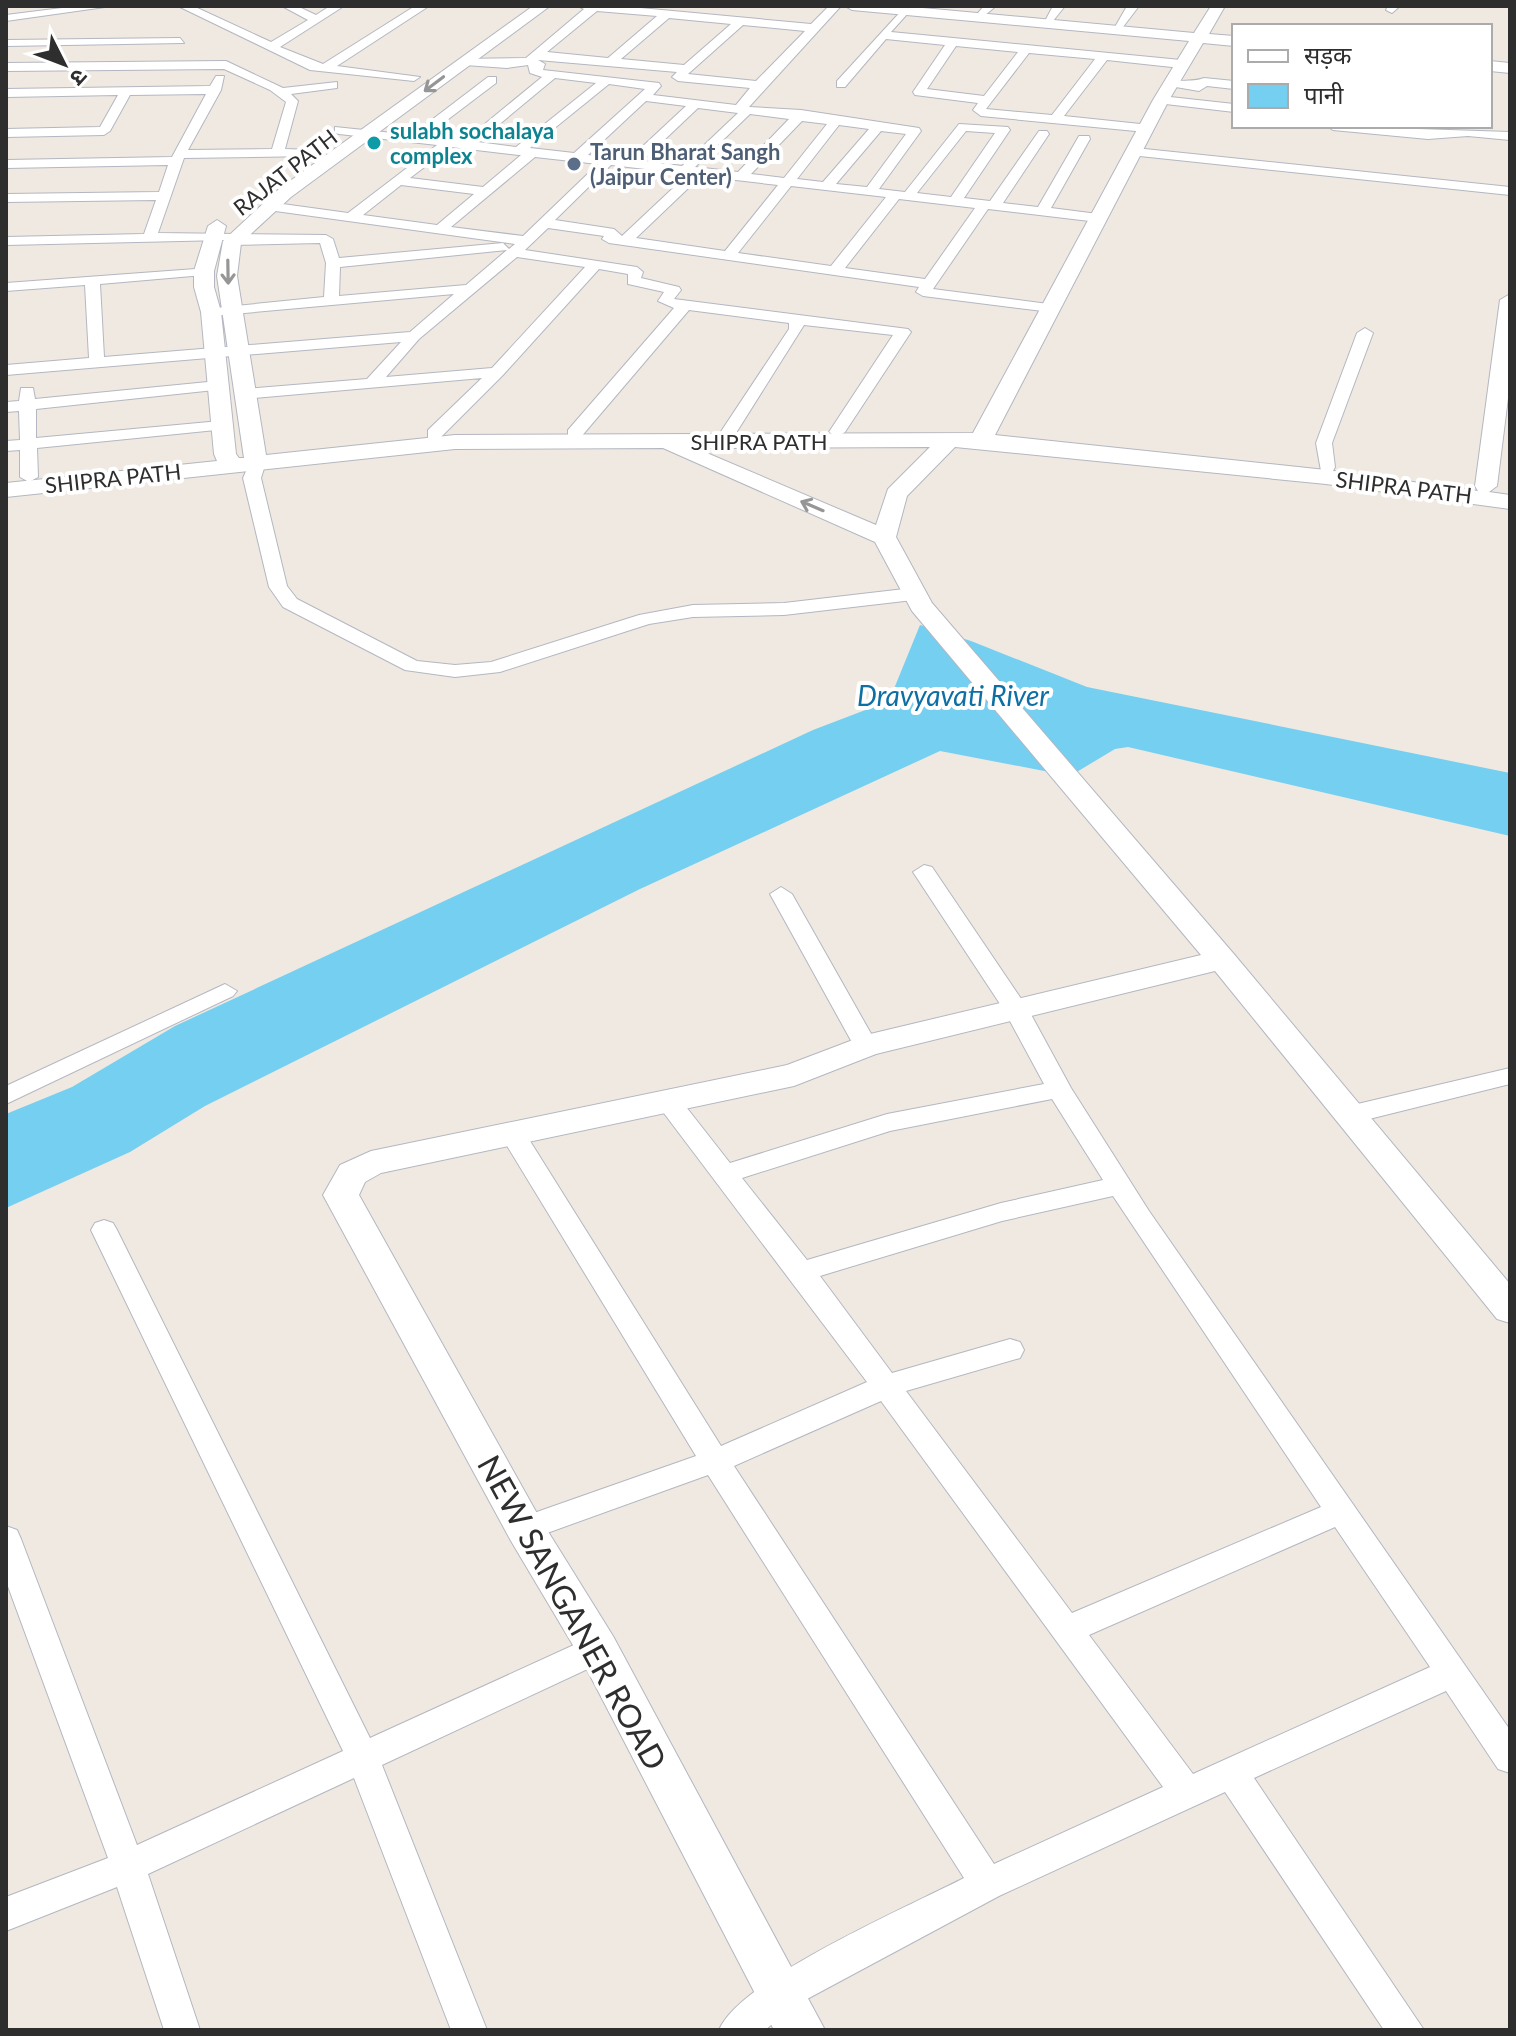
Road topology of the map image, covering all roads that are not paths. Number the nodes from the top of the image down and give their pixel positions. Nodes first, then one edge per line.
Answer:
1 (106, 6) edge
2 (184, 6) edge
3 (288, 6) edge
4 (338, 6) edge
5 (423, 6) edge
6 (514, 6) edge
7 (543, 6) edge
8 (584, 6) edge
9 (835, 6) edge
10 (852, 6) edge
11 (1133, 6) edge
12 (1218, 6) edge
13 (594, 7) edge
14 (909, 8) edge
15 (987, 10) edge
16 (1054, 12) edge
17 (666, 14) junction
18 (6, 18) edge
19 (316, 19) junction
20 (741, 21) junction
21 (1119, 25) junction
22 (812, 28) junction
23 (882, 35) junction
24 (1201, 35) junction
25 (1232, 38) edge
26 (180, 41) dead end
27 (6, 43) edge
28 (952, 43) junction
29 (271, 47) junction
30 (1025, 50) junction
31 (1103, 57) junction
32 (534, 58) junction
33 (465, 61) junction
34 (610, 63) junction
35 (1181, 64) junction
36 (226, 65) junction
37 (328, 66) junction
38 (6, 67) edge
39 (685, 69) junction
40 (552, 75) junction
41 (414, 77) junction
42 (287, 78) dead end
43 (492, 80) dead end
44 (607, 80) junction
45 (841, 84) dead end
46 (757, 85) junction
47 (1232, 85) edge
48 (215, 90) junction
49 (126, 92) junction
50 (280, 92) junction
51 (1165, 92) junction
52 (6, 93) edge
53 (643, 97) junction
54 (988, 100) junction
55 (697, 102) junction
56 (1231, 105) edge
57 (746, 107) junction
58 (801, 114) junction
59 (837, 120) junction
60 (1055, 120) junction
61 (878, 126) junction
62 (1354, 128) edge
63 (339, 130) junction
64 (6, 133) edge
65 (935, 133) junction
66 (366, 134) junction
67 (1050, 135) junction
68 (1510, 136) edge
69 (413, 140) junction
70 (1136, 142) junction
71 (448, 143) junction
72 (468, 144) junction
73 (525, 152) junction
74 (277, 153) junction
75 (308, 153) junction
76 (578, 157) junction
77 (178, 158) junction
78 (608, 161) junction
79 (6, 164) edge
80 (631, 164) junction
81 (692, 171) junction
82 (741, 177) junction
83 (274, 178) dead end
84 (399, 181) junction
85 (784, 183) junction
86 (826, 187) junction
87 (485, 191) junction
88 (1510, 191) edge
89 (870, 192) junction
90 (165, 196) junction
91 (902, 196) junction
92 (6, 198) edge
93 (955, 201) junction
94 (989, 205) junction
95 (268, 206) junction
96 (1043, 211) junction
97 (229, 215) dead end
98 (351, 217) junction
99 (1098, 218) junction
100 (544, 223) junction
101 (440, 229) junction
102 (212, 235) junction
103 (150, 237) junction
104 (234, 238) junction
105 (6, 241) edge
106 (625, 241) junction
107 (520, 246) junction
108 (728, 256) junction
109 (333, 263) junction
110 (596, 264) junction
111 (204, 271) junction
112 (835, 271) junction
113 (92, 280) junction
114 (6, 287) edge
115 (926, 288) junction
116 (466, 289) junction
117 (1510, 300) edge
118 (331, 302) junction
119 (914, 305) dead end
120 (684, 306) junction
121 (1051, 308) junction
122 (234, 310) junction
123 (211, 312) junction
124 (796, 319) junction
125 (1365, 333) dead end
126 (414, 336) junction
127 (241, 351) junction
128 (215, 354) junction
129 (1506, 357) edge
130 (97, 363) junction
131 (27, 368) junction
132 (6, 370) edge
133 (497, 372) junction
134 (372, 383) junction
135 (218, 386) junction
136 (244, 394) junction
137 (27, 404) junction
138 (6, 407) edge
139 (220, 426) junction
140 (837, 432) junction
141 (728, 433) junction
142 (434, 434) junction
143 (574, 434) junction
144 (983, 435) junction
145 (949, 440) junction
146 (660, 441) junction
147 (28, 444) junction
148 (6, 446) edge
149 (228, 460) junction
150 (254, 464) junction
151 (1327, 467) junction
152 (29, 477) junction
153 (6, 480) edge
154 (1486, 486) junction
155 (6, 490) edge
156 (1510, 490) edge
157 (1510, 502) edge
158 (884, 537) junction
159 (917, 600) junction
160 (924, 872) dead end
161 (781, 894) dead end
162 (1222, 960) junction
163 (225, 991) dead end
164 (1016, 1009) junction
165 (866, 1046) junction
166 (1510, 1076) edge
167 (1059, 1089) junction
168 (6, 1096) edge
169 (667, 1100) junction
170 (1349, 1115) junction
171 (511, 1131) junction
172 (725, 1174) junction
173 (1119, 1185) junction
174 (104, 1230) dead end
175 (801, 1272) junction
176 (1510, 1309) edge
177 (1010, 1350) dead end
178 (886, 1386) junction
179 (715, 1461) junction
180 (1340, 1512) junction
181 (525, 1529) junction
182 (6, 1539) edge
183 (1066, 1630) junction
184 (598, 1649) junction
185 (1451, 1673) junction
186 (363, 1758) junction
187 (1510, 1758) edge
188 (1230, 1771) junction
189 (1186, 1791) junction
190 (128, 1866) junction
191 (987, 1884) junction
192 (6, 1914) edge
193 (781, 1993) junction
194 (182, 2030) edge
195 (469, 2030) edge
196 (737, 2030) edge
197 (800, 2030) edge
198 (1406, 2030) edge

1 - 18 street
2 - 29 street
3 - 19 street
4 - 19 street
5 - 37 street
6 - 41 street, RAJAT PATH
7 - 33 street, RAJAT PATH
8 - 13 street
9 - 22 street
10 - 14 street
11 - 21 street
12 - 24 street
13 - 17 street
13 - 32 street
14 - 15 street
14 - 23 street
14 - 24 street
15 - 16 street
16 - 21 street
17 - 20 street
17 - 34 street
19 - 29 street
20 - 22 street
20 - 39 street
21 - 24 street
22 - 46 street
23 - 28 street
23 - 45 street
24 - 25 street
24 - 35 street
26 - 27 street
28 - 30 street
28 - 54 street
29 - 37 street
30 - 31 street
30 - 54 street
31 - 35 street
31 - 60 street
32 - 33 street
32 - 34 street
32 - 40 street
33 -> 66 street, RAJAT PATH
34 - 39 street
35 - 51 street
36 - 38 street
36 - 48 street
36 - 50 street
37 - 41 street
39 - 46 street
40 - 44 street
40 - 72 street
41 - 63 street, RAJAT PATH
42 - 50 street
43 - 69 street
44 - 53 street
44 - 73 street
46 - 57 street
47 - 51 street
48 - 49 street
48 - 77 street
49 - 52 street
49 - 64 street
50 - 74 street
51 - 56 street
51 - 70 street
53 - 55 street
53 - 76 street
54 - 60 street
55 - 57 street
55 - 80 street
57 - 58 street
57 - 81 street
58 - 59 street
58 - 82 street
59 - 61 street
59 - 85 street
60 - 70 street
61 - 65 street
61 - 86 street
62 - 68 street
63 - 66 street
63 - 75 street, RAJAT PATH
65 - 67 street
65 - 89 street
65 - 91 street
66 - 69 street
66 - 95 street, RAJAT PATH
67 - 93 street
67 - 94 street
67 - 96 street
69 - 71 street
70 - 88 street
70 - 99 street
71 - 72 street
71 - 84 street
72 - 73 street
73 - 76 street
73 - 87 street
74 - 75 street
74 - 77 street
75 - 83 street, RAJAT PATH
76 - 78 street
77 - 79 street
77 - 90 street
78 - 80 street
78 - 100 street
80 - 81 street
81 - 82 street
81 - 106 street
82 - 85 street
84 - 87 street
84 - 98 street
85 - 86 street
85 - 108 street
86 - 89 street
87 - 101 street
89 - 91 street
90 - 92 street
90 - 103 street
91 - 93 street
91 - 112 street
93 - 94 street
94 - 96 street
94 - 115 street
95 - 98 street
95 - 104 street, RAJAT PATH
96 - 99 street
97 - 102 street, RAJAT PATH
98 - 101 street
99 - 121 street
100 - 106 street
100 - 107 street
101 - 107 street
102 - 103 street
102 - 104 street
102 - 111 street, RAJAT PATH
103 - 105 street
104 - 109 street
104 -> 122 street, RAJAT PATH
106 - 108 street
107 - 109 street
107 - 110 street
107 - 116 street
108 - 112 street
109 - 118 street
110 - 120 street
110 - 133 street
111 - 113 street
111 - 123 street, RAJAT PATH
112 - 115 street
113 - 114 street
113 - 130 street
115 - 119 street
115 - 121 street
116 - 118 street
116 - 126 street
117 - 129 street
118 - 122 street
120 - 124 street
120 - 143 street
121 - 144 street
122 - 123 street
122 - 127 street, RAJAT PATH
123 - 128 street, RAJAT PATH
124 - 140 street
124 - 141 street
125 - 151 street
126 - 127 street
126 - 134 street
127 - 128 street
127 - 136 street, RAJAT PATH
128 - 130 street
128 - 135 street, RAJAT PATH
129 - 154 street
130 - 131 street
131 - 132 street
131 - 137 street
133 - 134 street
133 - 142 street
134 - 136 street
135 - 137 street
135 - 139 street, RAJAT PATH
136 - 150 street, RAJAT PATH
137 - 138 street
137 - 147 street
139 - 147 street
139 - 149 street, RAJAT PATH
140 - 141 street, SHIPRA PATH
140 - 144 street, SHIPRA PATH
141 - 143 street, SHIPRA PATH
142 - 143 street, SHIPRA PATH
142 - 150 street, SHIPRA PATH
144 - 145 street, SHIPRA PATH
144 - 151 street, SHIPRA PATH
144 - 157 street, SHIPRA PATH
145 - 146 street, SHIPRA PATH
145 - 158 street
146 - 150 street, SHIPRA PATH
158 -> 146 street
147 - 148 street
147 - 152 street
149 - 150 street, SHIPRA PATH
149 - 152 street, SHIPRA PATH
149 - 155 street, SHIPRA PATH
150 - 159 street
151 - 154 street, SHIPRA PATH
152 - 153 street, SHIPRA PATH
154 - 156 street, SHIPRA PATH
158 - 159 street
159 - 162 street
160 - 164 street
161 - 165 street
162 - 164 street
162 - 170 street
163 - 168 street
164 - 165 street
164 - 167 street
165 - 169 street
166 - 170 street
167 - 172 street
167 - 173 street
169 - 171 street
169 - 172 street
170 - 176 street
171 - 179 street
171 - 181 street, NEW SANGANER ROAD
172 - 175 street
173 - 175 street
173 - 180 street
174 - 186 street
175 - 178 street
177 - 178 street
178 - 179 street
178 - 183 street
179 - 181 street
179 - 191 street
180 - 183 street
180 - 185 street
181 - 184 street, NEW SANGANER ROAD
182 - 190 street
183 - 189 street
184 - 186 street
184 - 193 street, NEW SANGANER ROAD
185 - 187 street
185 - 188 street
186 - 190 street
186 - 195 street
188 - 189 street
188 - 198 street
189 - 191 street
190 - 192 street
190 - 194 street
191 - 193 street
193 - 196 street
193 - 197 street, NEW SANGANER ROAD

